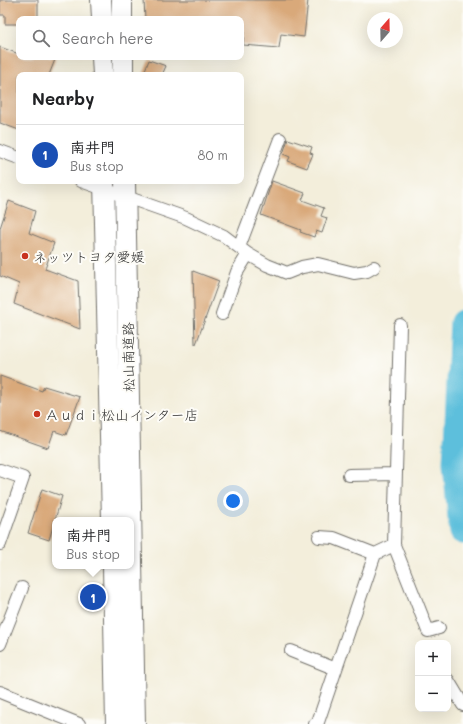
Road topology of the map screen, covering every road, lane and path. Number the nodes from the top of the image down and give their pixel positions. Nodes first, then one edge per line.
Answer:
1 (101, 0) edge
2 (122, 0) edge
3 (102, 16) edge
4 (122, 16) edge
5 (102, 60) edge
6 (123, 60) edge
7 (102, 72) edge
8 (123, 72) edge
9 (280, 139) dead end
10 (0, 151) edge
11 (16, 157) edge
12 (104, 185) edge
13 (125, 189) edge
14 (244, 251) junction
15 (374, 267) dead end
16 (222, 314) dead end
17 (400, 325) dead end
18 (0, 470) edge
19 (396, 474) junction
20 (349, 475) dead end
21 (112, 517) edge
22 (131, 517) edge
23 (319, 537) dead end
24 (0, 544) edge
25 (394, 545) junction
26 (375, 554) junction
27 (113, 569) edge
28 (132, 569) edge
29 (22, 588) dead end
30 (439, 628) dead end
31 (0, 644) edge
32 (291, 651) dead end
33 (336, 669) junction
34 (451, 685) edge
35 (0, 692) edge
36 (463, 705) edge
37 (79, 724) edge
38 (116, 724) edge
39 (135, 724) edge
40 (315, 724) edge

1 - 3 highway
2 - 4 highway
5 - 7 highway
6 - 8 highway
9 - 14 street
10 - 11 street
12 - 13 street
12 - 21 highway, 松山南道路
13 - 14 street
13 - 22 highway, 松山南道路
14 - 15 street
14 - 16 street
17 - 19 street
18 - 24 street
19 - 20 street
19 - 25 street
23 - 26 street
25 - 26 street
25 - 30 street
26 - 33 street
27 - 38 highway
28 - 39 highway, 松山南道路
29 - 31 street
32 - 33 street
33 - 40 street
34 - 36 street
35 - 37 street

